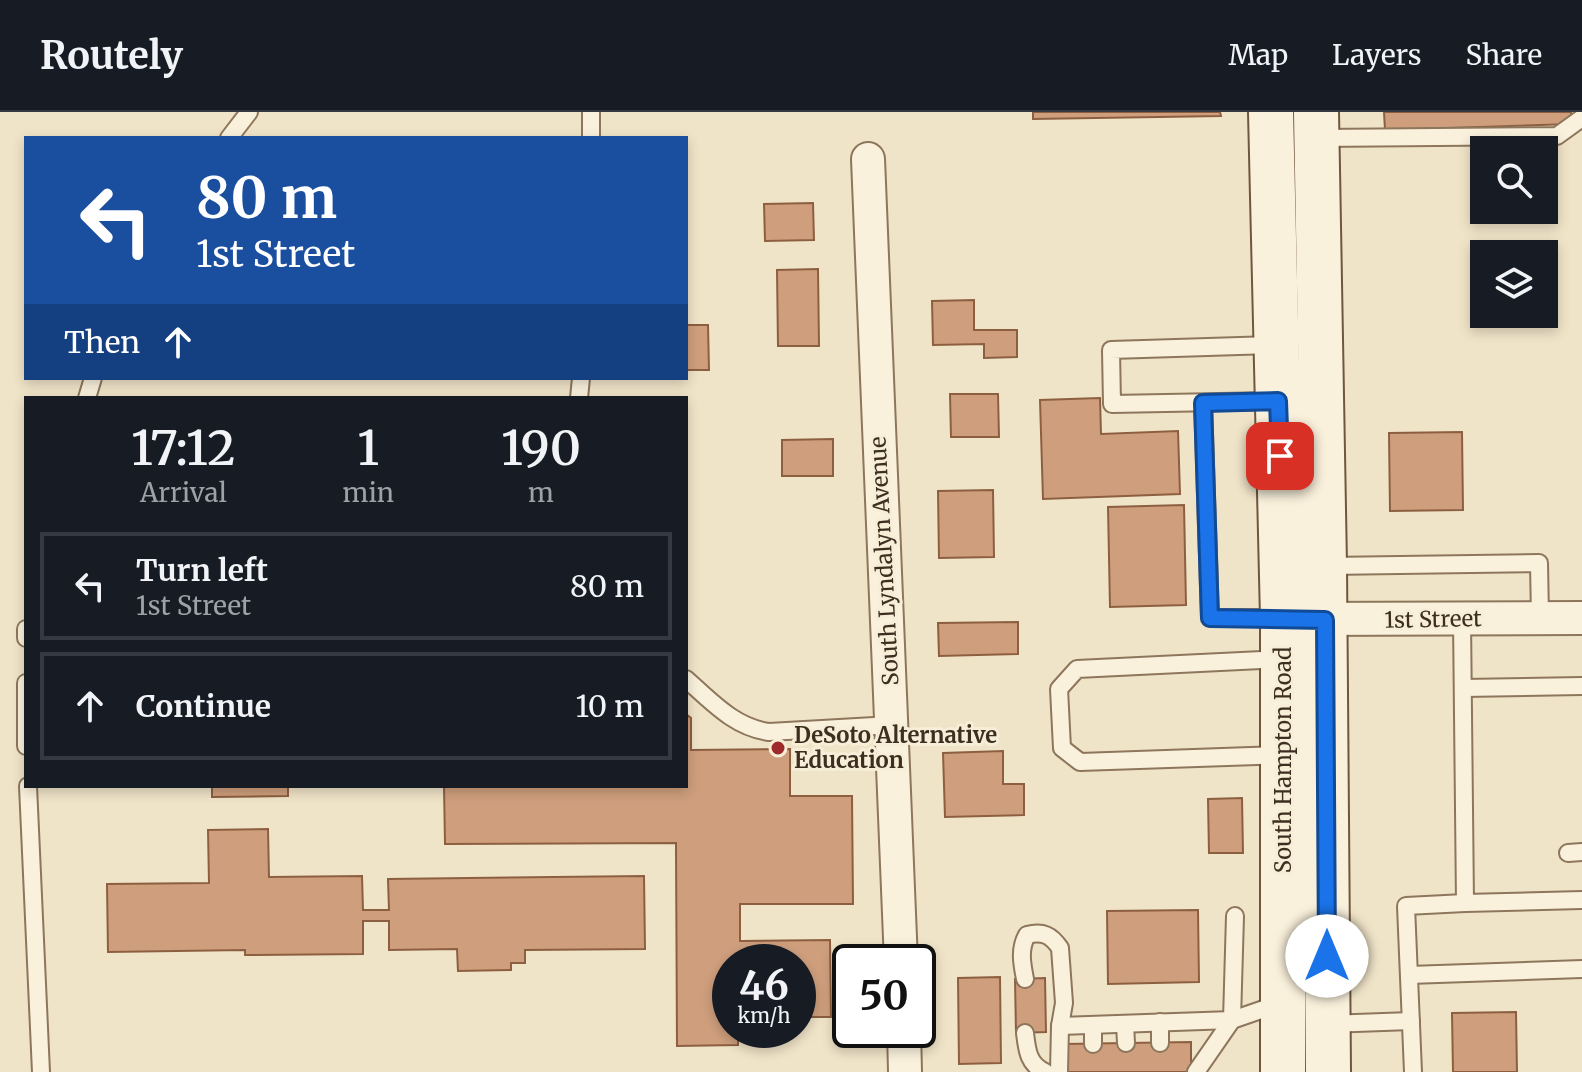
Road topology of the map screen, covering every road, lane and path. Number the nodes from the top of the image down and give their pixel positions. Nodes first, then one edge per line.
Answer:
1 (249, 112) edge
2 (591, 112) edge
3 (1582, 118) edge
4 (1316, 125) edge
5 (1272, 126) edge
6 (231, 136) edge
7 (591, 136) edge
8 (868, 159) dead end
9 (1277, 345) junction
10 (1278, 401) junction
11 (1203, 403) junction
12 (1324, 566) junction
13 (1540, 618) junction
14 (1582, 618) edge
15 (1462, 619) junction
16 (1297, 632) junction
17 (688, 681) edge
18 (1582, 686) edge
19 (1463, 688) junction
20 (892, 725) junction
21 (1284, 754) junction
22 (28, 788) edge
23 (1582, 900) edge
24 (1465, 903) junction
25 (1235, 916) dead end
26 (900, 944) edge
27 (1582, 969) edge
28 (1409, 975) junction
29 (1025, 979) dead end
30 (1284, 1002) junction
31 (1232, 1020) junction
32 (1411, 1021) junction
33 (1160, 1022) junction
34 (1125, 1024) junction
35 (1327, 1024) junction
36 (1093, 1025) junction
37 (1060, 1026) junction
38 (1025, 1033) dead end
39 (1126, 1043) dead end
40 (1160, 1043) dead end
41 (1093, 1044) dead end
42 (904, 1048) edge
43 (41, 1072) edge
44 (905, 1072) edge
45 (1045, 1072) edge
46 (1059, 1072) edge
47 (1196, 1072) edge
48 (1283, 1072) edge
49 (1328, 1072) edge
50 (1413, 1072) edge

1 - 6 lane
2 - 7 lane
3 - 4 lane
4 - 5 main road
4 - 12 main road, South Hampton Road
5 - 9 main road, South Hampton Road
8 - 20 street, South Lyndalyn Avenue
9 - 10 main road, South Hampton Road
9 - 11 lane
10 - 11 lane
10 - 16 main road, South Hampton Road
11 - 16 lane
12 - 13 lane
12 - 16 main road, South Hampton Road
13 - 14 street, 1st Street
13 - 15 street, 1st Street
15 - 16 street, 1st Street
15 - 19 lane
16 - 21 main road, South Hampton Road
16 - 21 lane
16 - 35 main road, South Hampton Road
17 - 20 lane
18 - 19 lane
19 - 24 lane
20 - 26 street, South Lyndalyn Avenue
21 - 30 main road, South Hampton Road
22 - 43 lane
23 - 24 lane
24 - 28 lane
25 - 31 lane
27 - 28 lane
28 - 32 lane
29 - 37 lane
30 - 31 lane
30 - 48 main road, South Hampton Road
31 - 33 lane
31 - 47 lane
32 - 35 lane
32 - 50 lane
33 - 34 lane
33 - 40 lane
34 - 36 lane
34 - 39 lane
35 - 49 main road, South Hampton Road
36 - 37 lane
36 - 41 lane
37 - 46 lane
38 - 45 lane
42 - 44 street

